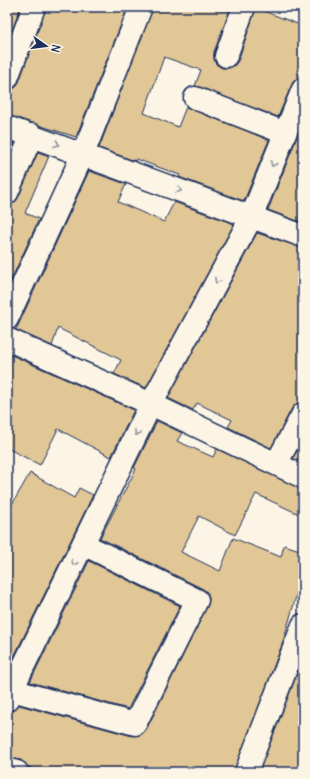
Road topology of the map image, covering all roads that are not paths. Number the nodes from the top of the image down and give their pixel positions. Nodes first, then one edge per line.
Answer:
1 (34, 7) edge
2 (141, 7) edge
3 (244, 7) edge
4 (226, 56) dead end
5 (7, 78) edge
6 (303, 89) edge
7 (195, 98) dead end
8 (7, 127) edge
9 (285, 133) junction
10 (32, 135) junction
11 (83, 154) junction
12 (7, 193) edge
13 (251, 218) junction
14 (303, 236) edge
15 (7, 319) edge
16 (7, 339) edge
17 (151, 404) junction
18 (303, 414) edge
19 (276, 464) junction
20 (303, 478) edge
21 (83, 544) junction
22 (303, 625) edge
23 (296, 662) edge
24 (10, 695) edge
25 (7, 769) edge
26 (17, 772) edge
27 (246, 772) edge

1 - 5 street
2 - 11 street
3 - 4 street
6 - 9 street
7 - 9 street
8 - 10 street
9 -> 13 street
10 -> 11 street
10 - 12 street
11 -> 13 street
11 - 15 street
13 - 14 street
13 -> 17 street
16 - 17 street
17 - 19 street
17 -> 21 street
18 - 19 street
19 - 20 street
21 -> 24 street
21 - 24 street
22 - 23 street
23 - 27 street
25 - 26 street

